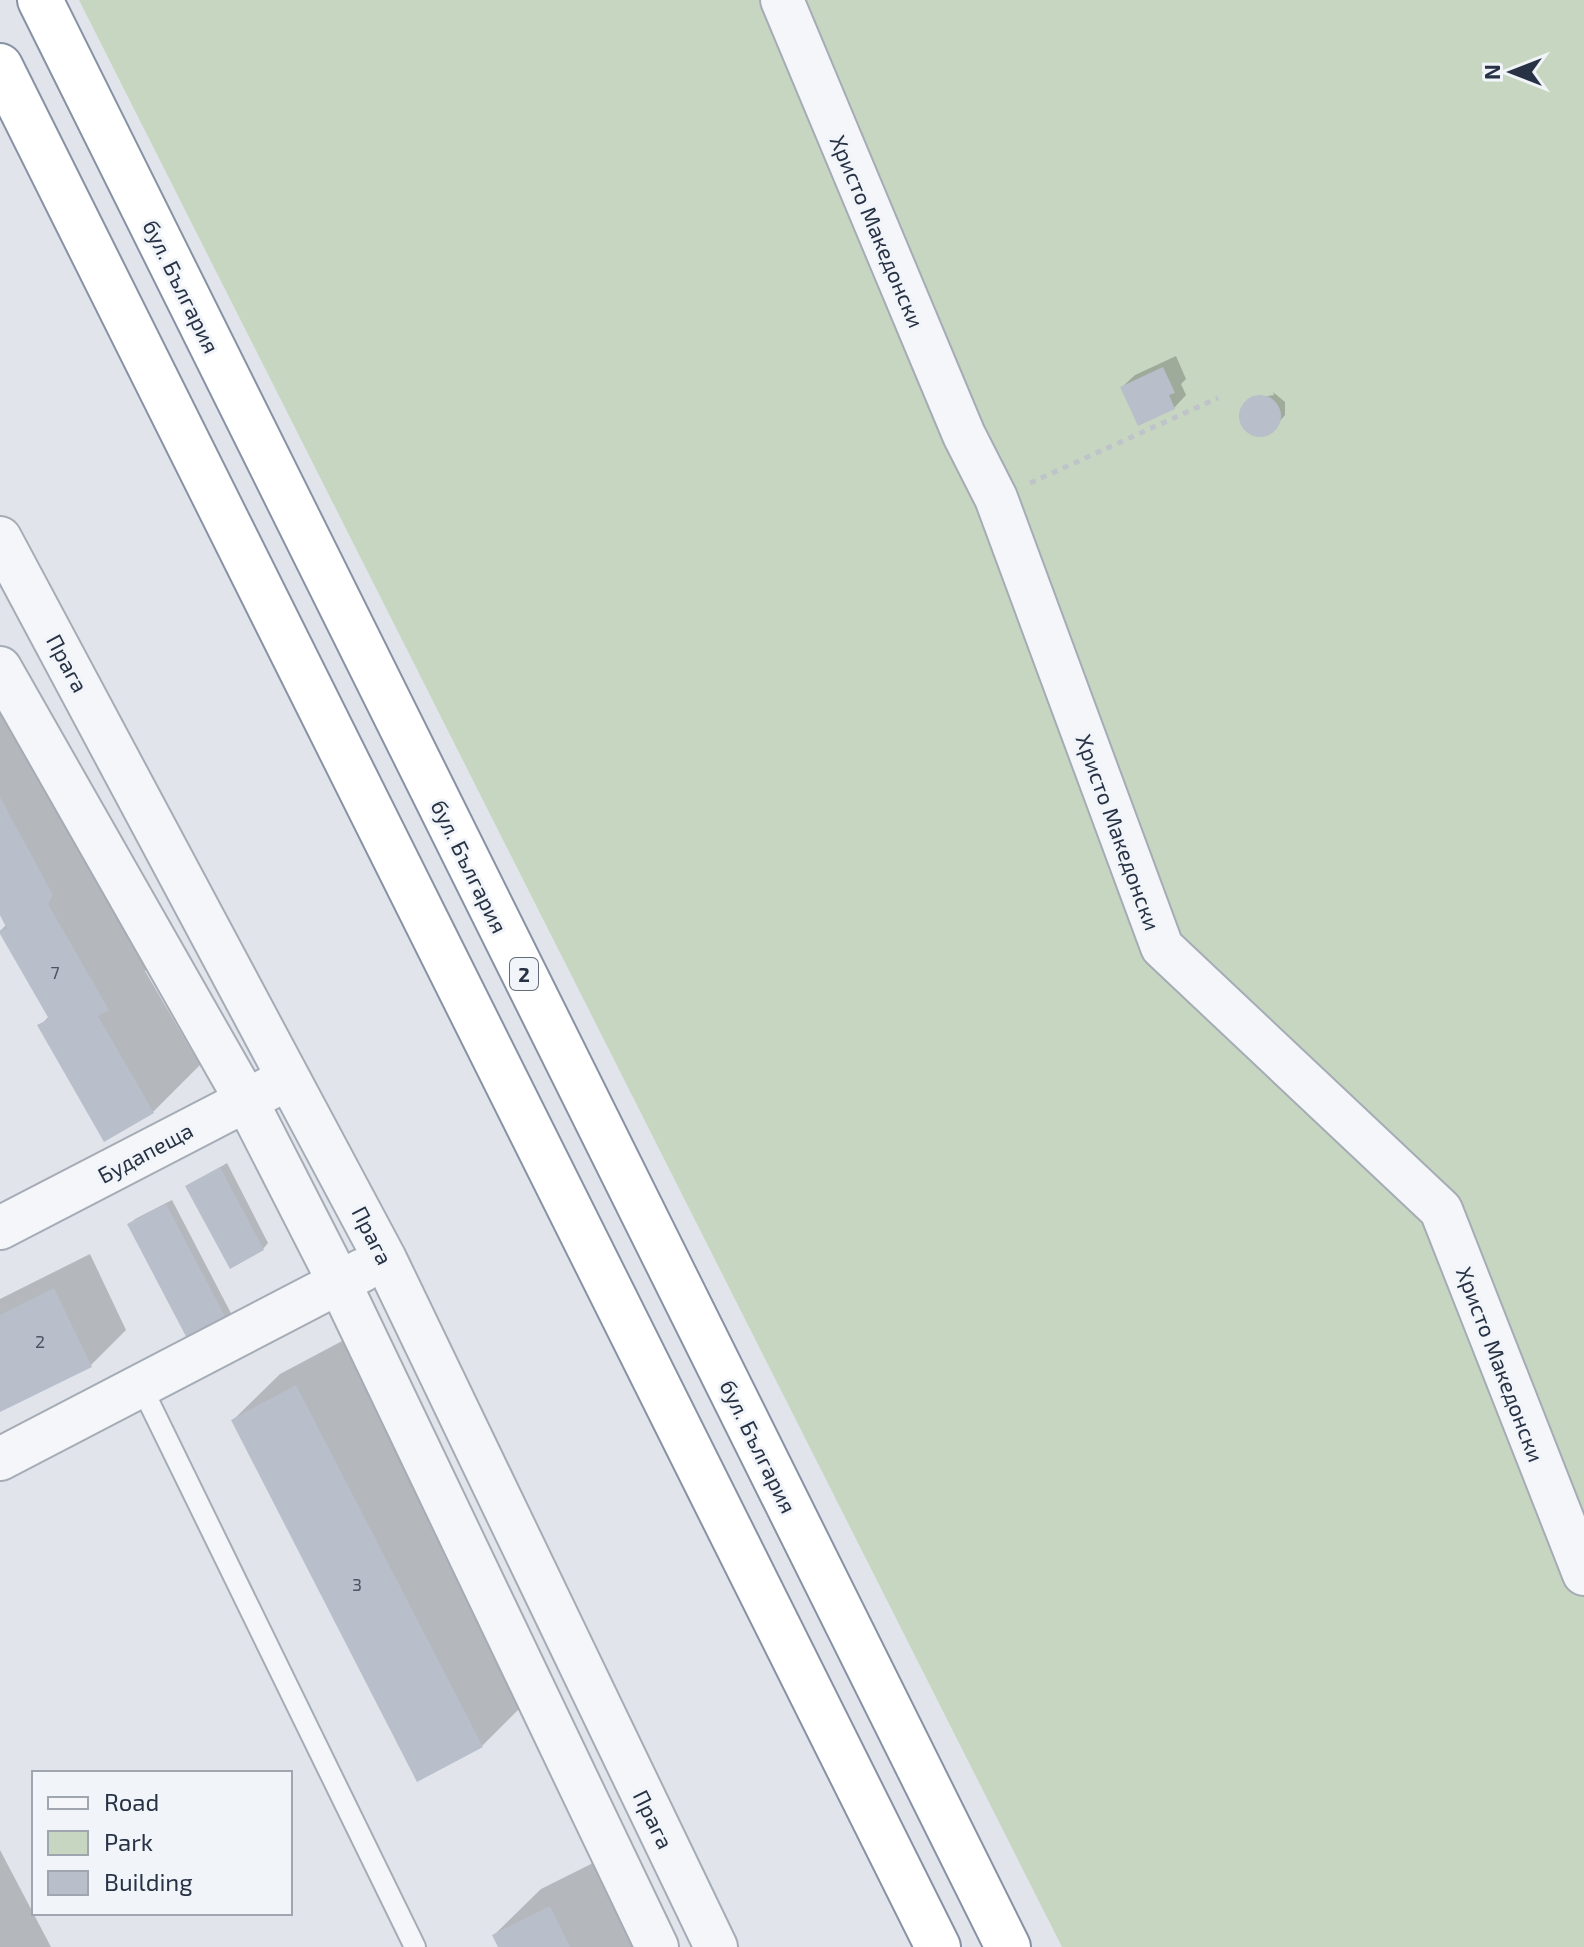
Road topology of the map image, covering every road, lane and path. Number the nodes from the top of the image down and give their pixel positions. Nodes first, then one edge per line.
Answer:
1 (40, 0) edge
2 (782, 0) edge
3 (0, 66) edge
4 (1218, 398) dead end
5 (996, 498) junction
6 (0, 538) edge
7 (0, 668) edge
8 (290, 1077) junction
9 (246, 1100) junction
10 (0, 1228) edge
11 (385, 1259) junction
12 (339, 1282) junction
13 (141, 1386) junction
14 (0, 1459) edge
15 (1584, 1574) edge
16 (415, 1947) edge
17 (657, 1947) edge
18 (716, 1947) edge
19 (938, 1947) edge
20 (1008, 1947) edge

1 - 20 highway, бул. България / 2
2 - 5 street, Христо Македонски
3 - 19 highway
4 - 5 path
5 - 15 street, Христо Македонски
6 - 8 street, Прага
7 - 9 street
8 - 9 street, Будапеща
8 - 11 street, Прага
9 - 10 street, Будапеща
9 - 12 street
11 - 12 street
11 - 18 street, Прага
12 - 13 street
12 - 17 street
13 - 14 street
13 - 16 lane

